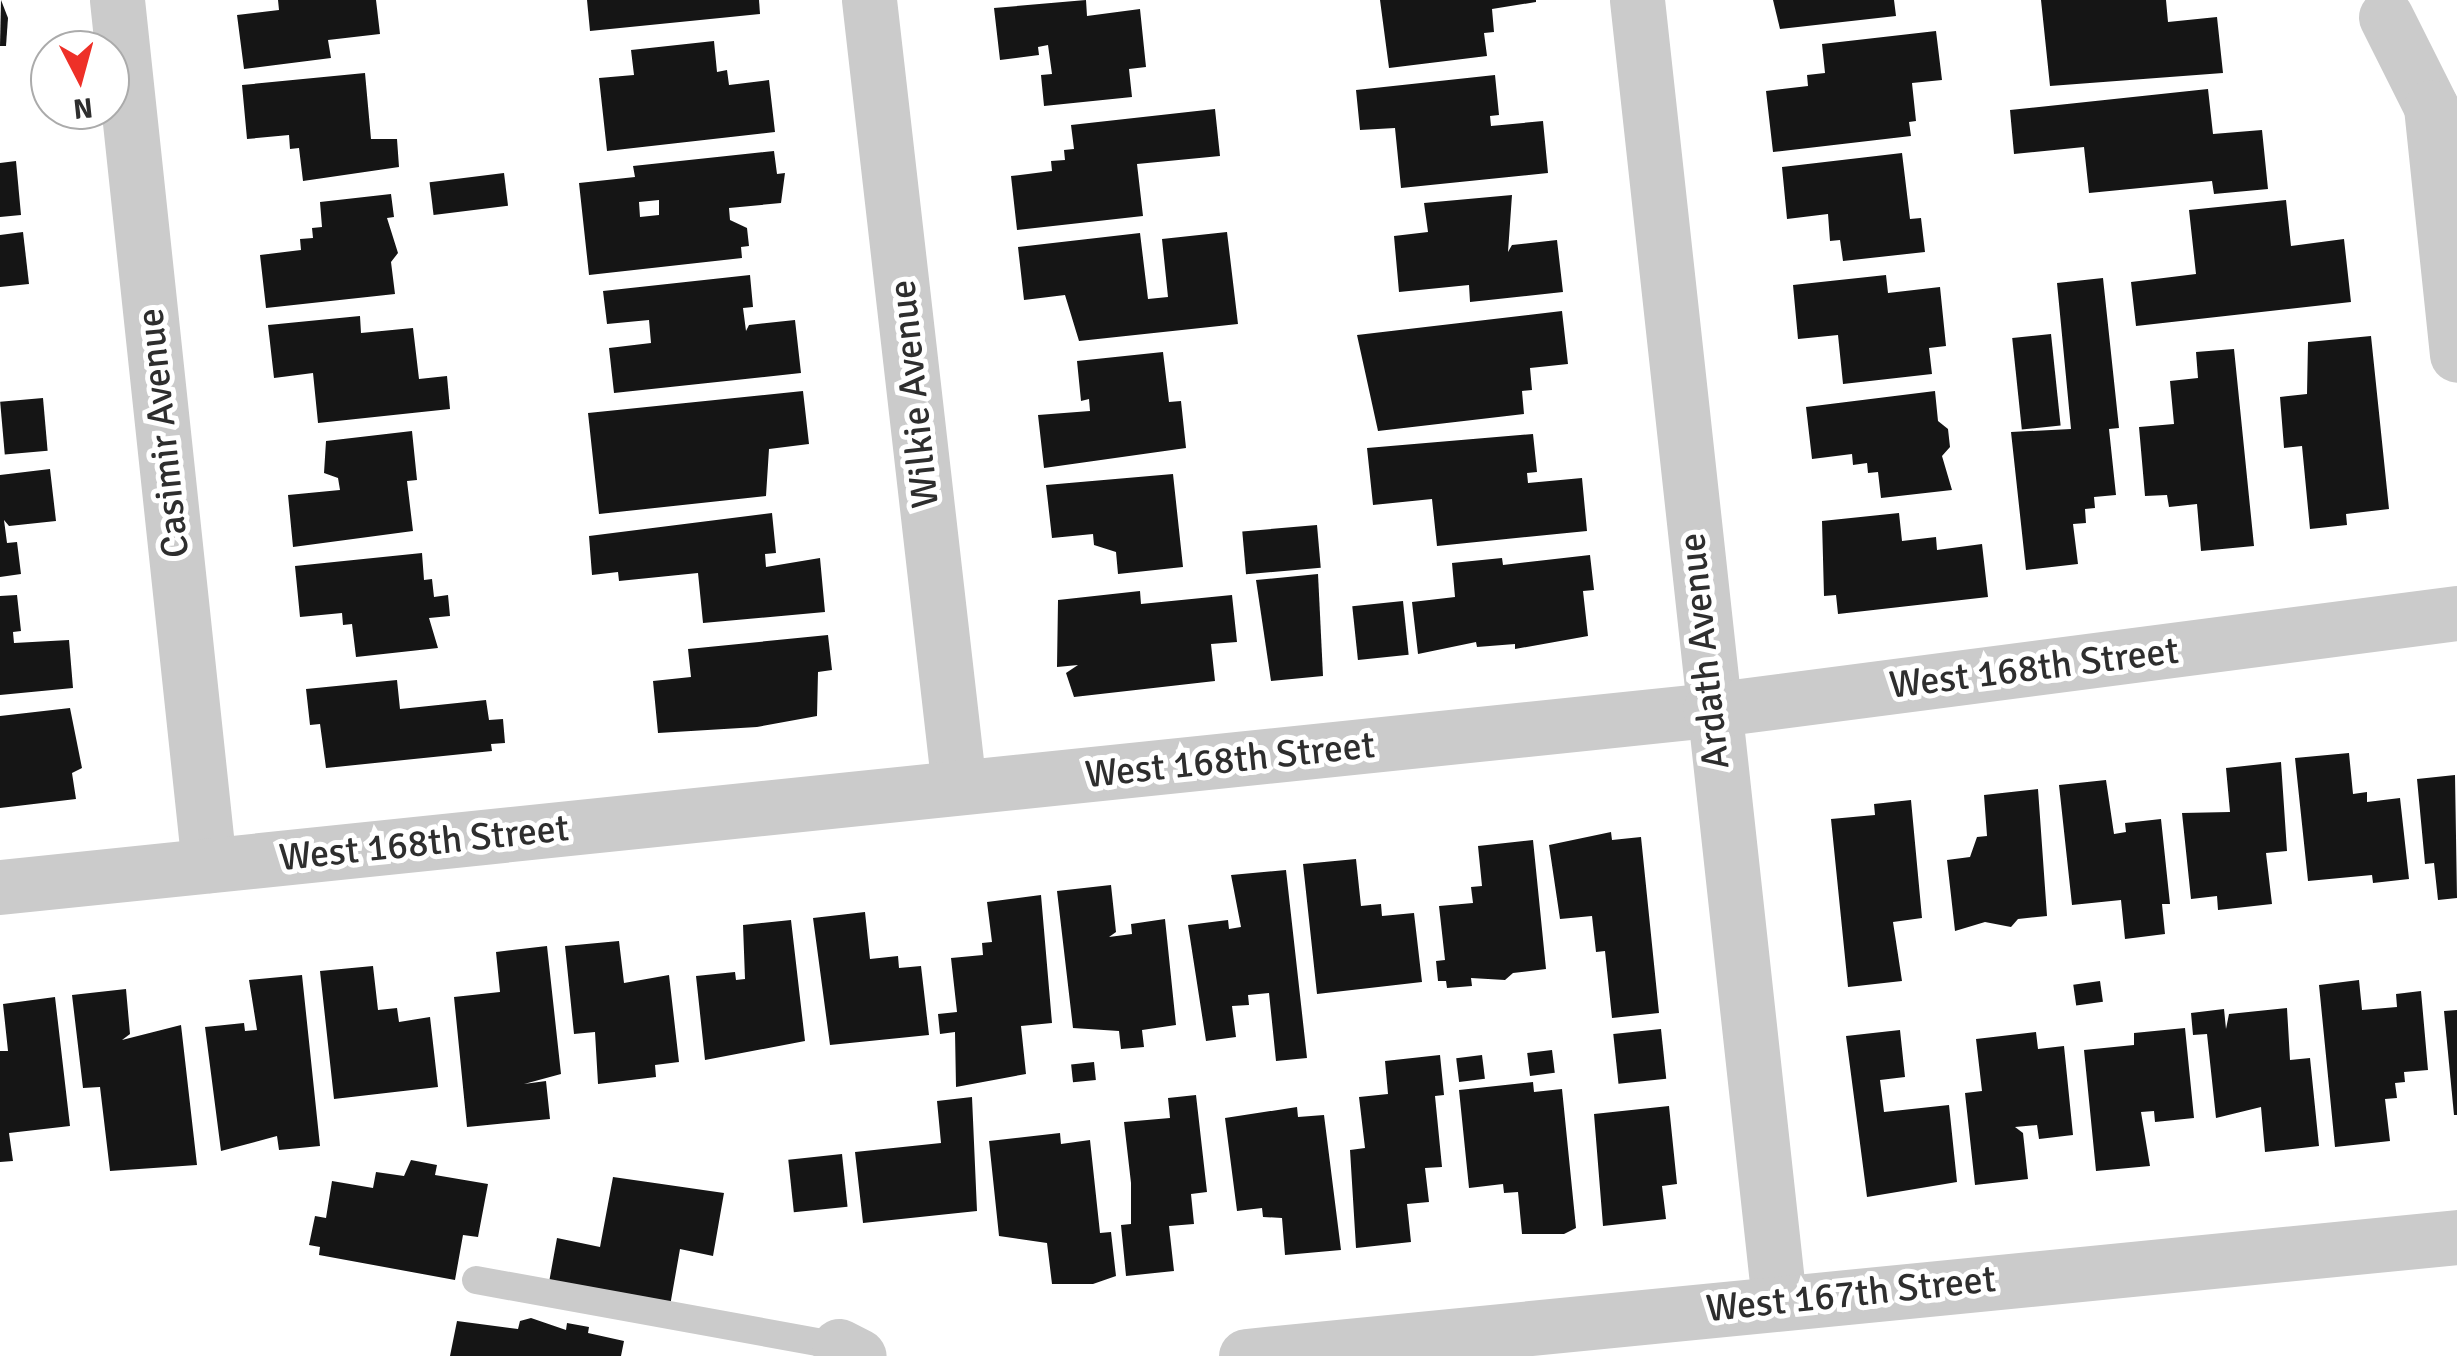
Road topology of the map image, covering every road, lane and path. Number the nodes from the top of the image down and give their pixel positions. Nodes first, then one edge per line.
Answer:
1 (117, 0) edge
2 (870, 0) edge
3 (1637, 0) edge
4 (2386, 16) dead end
5 (2457, 355) edge
6 (2457, 612) edge
7 (1710, 710) junction
8 (959, 788) junction
9 (209, 865) junction
10 (0, 887) edge
11 (2457, 1237) edge
12 (476, 1280) dead end
13 (1779, 1300) junction
14 (849, 1351) edge
15 (1246, 1356) edge

1 - 9 street, Casimir Avenue
2 - 8 street, Wilkie Avenue
3 - 7 street, Ardath Avenue
4 - 5 street
6 - 7 street, West 168th Street
7 - 8 street, West 168th Street
7 - 13 street, Ardath Avenue
8 - 9 street, West 168th Street
9 - 10 street, West 168th Street
11 - 13 street, West 167th Street
12 - 14 lane
13 - 15 street, West 167th Street

